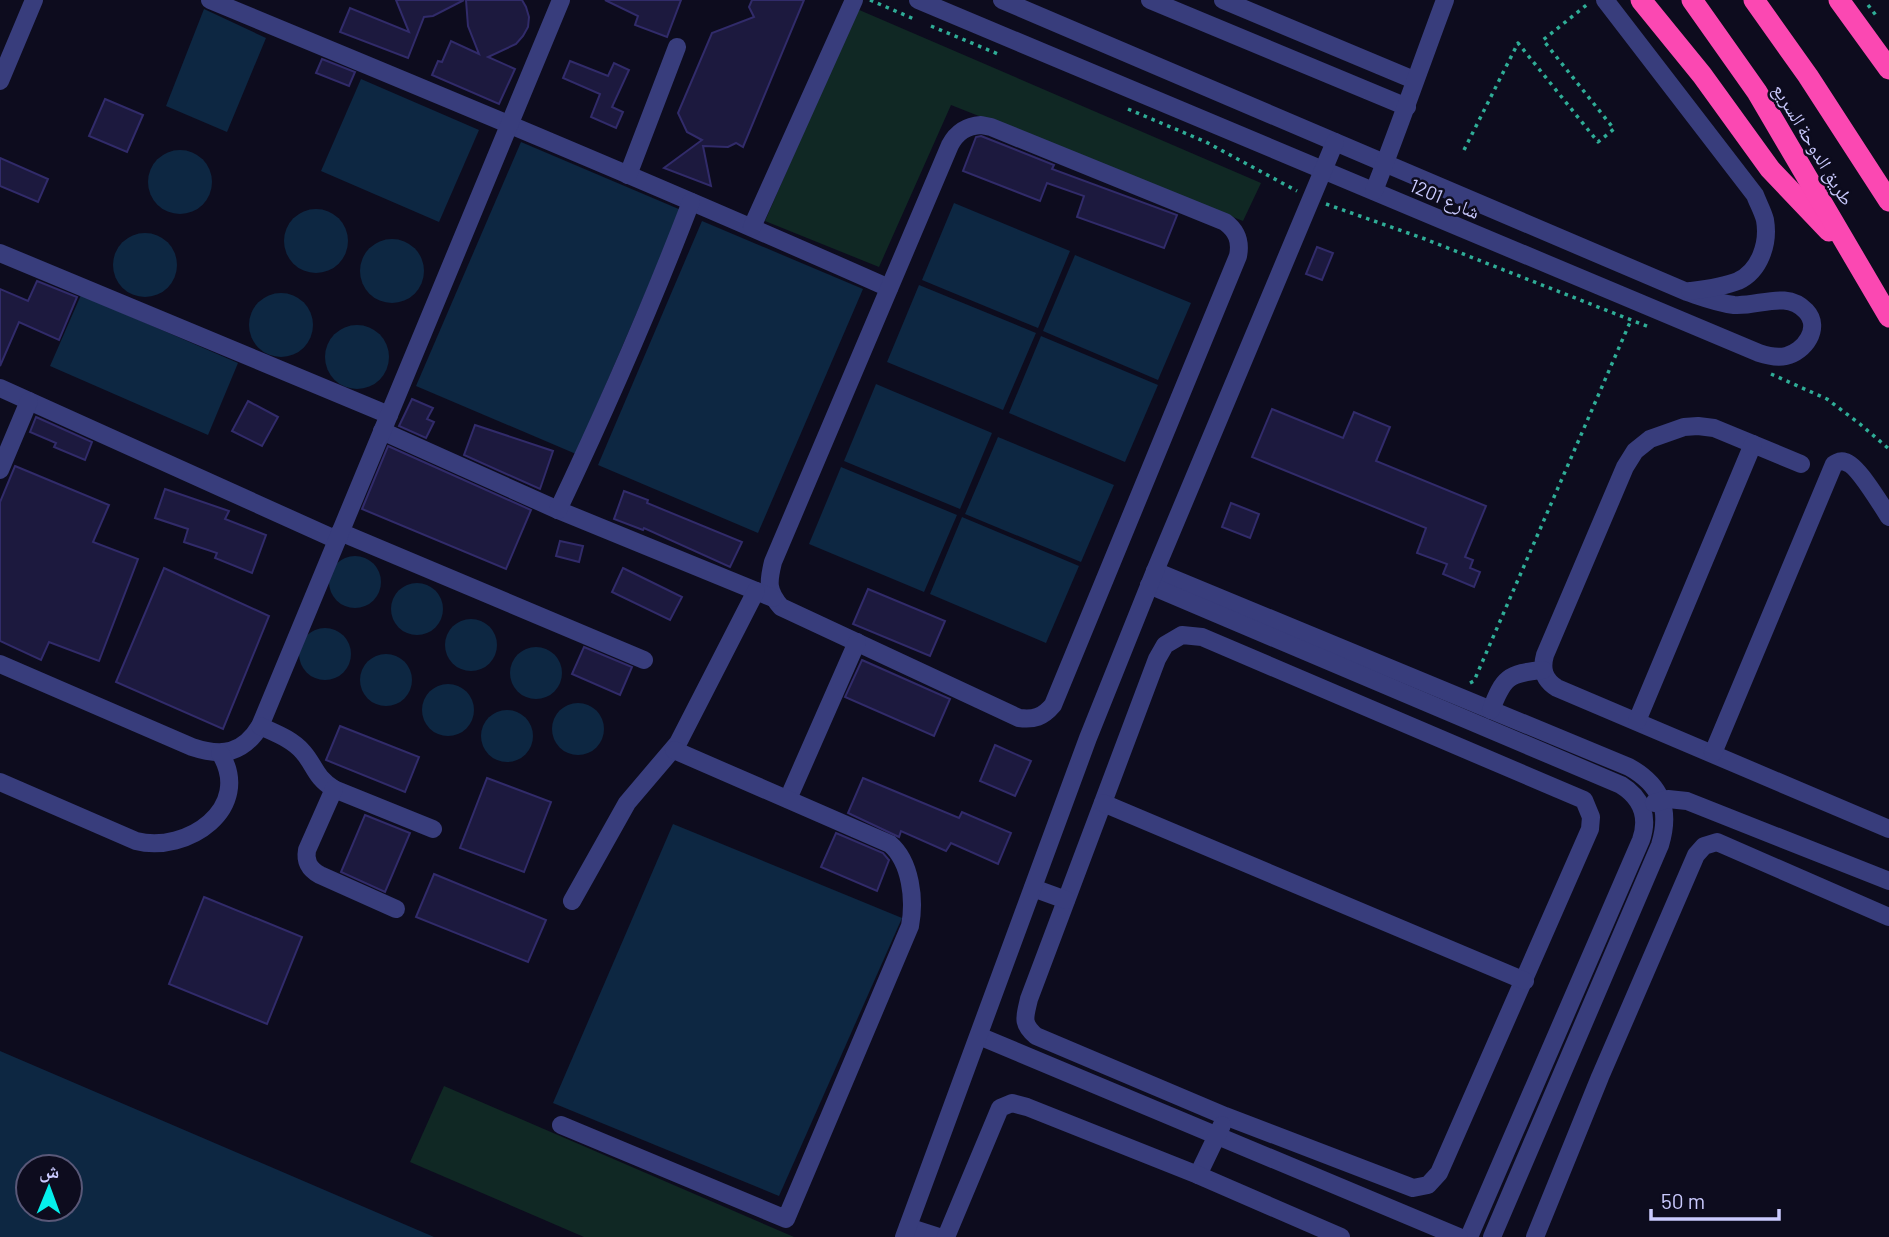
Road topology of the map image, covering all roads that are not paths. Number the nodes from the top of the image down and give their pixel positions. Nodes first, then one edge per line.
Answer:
1 (34, 0) edge
2 (210, 0) edge
3 (561, 0) edge
4 (854, 0) edge
5 (918, 0) edge
6 (1002, 0) edge
7 (1150, 0) edge
8 (1223, 0) edge
9 (1445, 0) edge
10 (1605, 0) edge
11 (1641, 0) edge
12 (1692, 0) edge
13 (1754, 0) edge
14 (1839, 0) edge
15 (677, 47) dead end
16 (1889, 69) edge
17 (1415, 80) junction
18 (0, 81) edge
19 (1406, 107) junction
20 (509, 124) junction
21 (1335, 142) junction
22 (1385, 163) junction
23 (1323, 171) junction
24 (628, 175) junction
25 (1374, 191) junction
26 (1889, 201) edge
27 (691, 202) junction
28 (752, 227) junction
29 (0, 253) edge
30 (1855, 258) junction
31 (889, 288) junction
32 (1687, 292) junction
33 (1889, 317) edge
34 (0, 388) edge
35 (29, 401) junction
36 (385, 423) junction
37 (1753, 444) junction
38 (1801, 464) dead end
39 (0, 470) edge
40 (558, 510) junction
41 (1889, 517) edge
42 (339, 536) junction
43 (1152, 578) junction
44 (765, 595) junction
45 (857, 642) junction
46 (644, 660) dead end
47 (0, 664) edge
48 (1543, 670) junction
49 (1491, 710) junction
50 (1637, 721) junction
51 (260, 726) junction
52 (674, 750) junction
53 (220, 753) junction
54 (1713, 753) junction
55 (0, 782) edge
56 (334, 789) junction
57 (788, 799) junction
58 (1661, 799) junction
59 (1102, 803) junction
60 (1643, 808) junction
61 (433, 829) dead end
62 (1889, 829) edge
63 (1889, 881) edge
64 (1033, 888) junction
65 (1066, 900) junction
66 (572, 901) dead end
67 (396, 909) dead end
68 (1889, 917) edge
69 (1525, 981) junction
70 (979, 1036) junction
71 (1226, 1116) junction
72 (561, 1125) dead end
73 (1218, 1135) junction
74 (1198, 1175) junction
75 (906, 1232) edge
76 (939, 1237) edge
77 (946, 1237) edge
78 (1342, 1237) edge
79 (1459, 1237) edge
80 (1469, 1237) edge
81 (1492, 1237) edge
82 (1535, 1237) edge

1 - 18 street
2 - 20 street
3 - 20 street
4 - 28 street
5 - 23 street, شارع 1201
6 - 21 street, شارع 1201
7 - 19 street
8 - 17 street
9 - 17 street
10 - 32 street
11 - 30 highway
12 - 30 highway, طريق الدوحة السريع
13 - 26 highway, طريق الدوحة السريع
14 - 16 highway
15 - 24 street
17 - 19 street
19 - 22 street
20 - 24 street
20 - 36 street
21 - 22 street, شارع 1201
21 - 23 street
22 - 25 street
22 - 32 street, شارع 1201
23 - 25 street, شارع 1201
23 - 43 street
24 - 27 street
25 - 32 street, شارع 1201
27 - 28 street
27 - 40 street
28 - 31 street
29 - 36 street
30 - 33 highway, طريق الدوحة السريع
31 - 44 street
31 - 45 street
34 - 35 street
35 - 39 street
35 - 42 street
36 - 40 street
36 - 42 street
37 - 38 street
37 - 48 street
37 - 50 street
40 - 44 street
41 - 54 street
42 - 46 street
42 - 51 street
43 - 49 street
43 - 60 street
43 - 64 street
44 - 45 street
44 - 52 street
45 - 57 street
47 - 53 street
48 - 49 street
48 - 50 street
49 - 58 street
50 - 54 street
51 - 53 street
51 - 56 street
52 - 57 street
52 - 66 street
53 - 55 street
54 - 62 street
56 - 61 street
56 - 67 street
57 - 72 street
58 - 60 street
58 - 63 street
58 - 81 street
59 - 65 street
59 - 69 street
59 - 69 street
60 - 80 street
64 - 65 street
64 - 70 street
65 - 71 street
68 - 82 street
69 - 71 street
70 - 73 street
70 - 75 street
71 - 73 street
73 - 74 street
73 - 79 street
74 - 77 street
74 - 78 street
75 - 76 street

